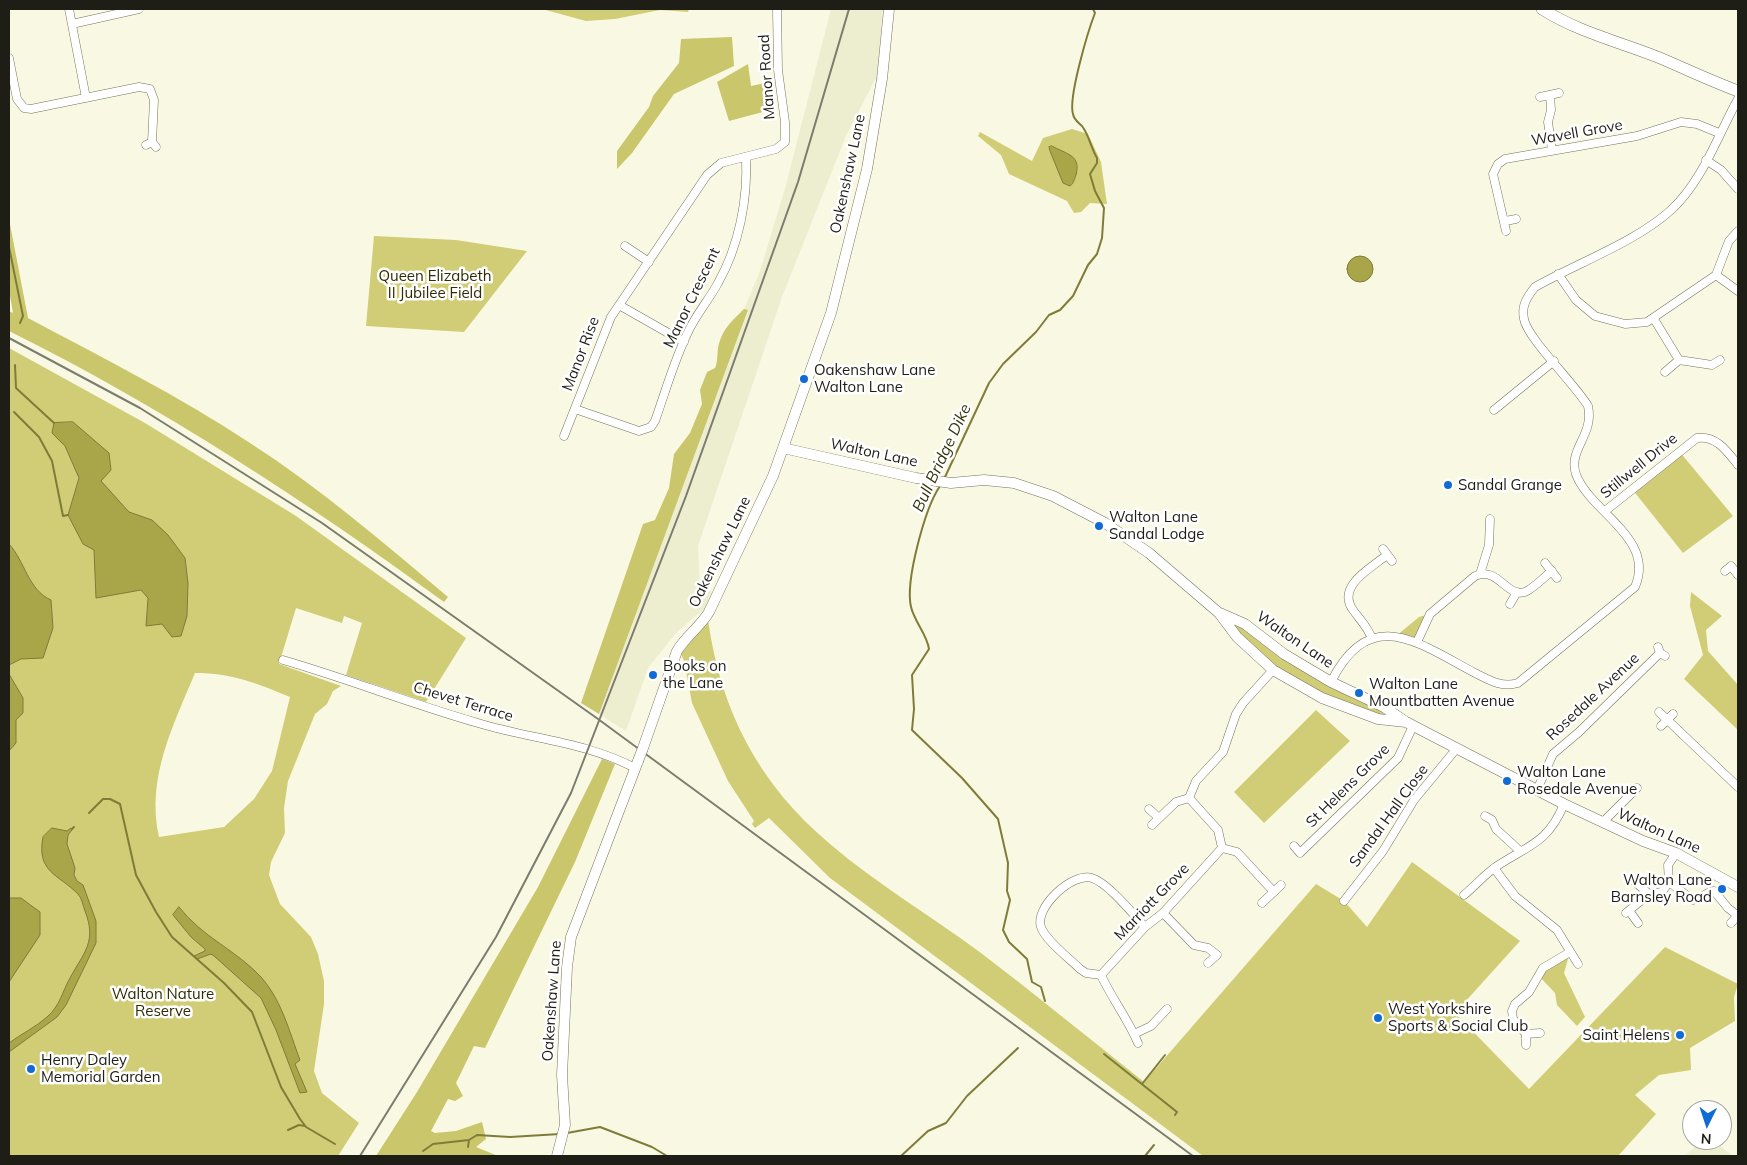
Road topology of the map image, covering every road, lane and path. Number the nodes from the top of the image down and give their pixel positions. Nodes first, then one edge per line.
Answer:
1 (69, 9) edge
2 (139, 9) edge
3 (777, 9) edge
4 (889, 9) edge
5 (1542, 9) edge
6 (72, 24) junction
7 (9, 58) edge
8 (1738, 91) edge
9 (1559, 93) dead end
10 (1550, 95) junction
11 (1540, 97) dead end
12 (86, 98) junction
13 (1738, 99) edge
14 (1719, 133) junction
15 (784, 142) joint
16 (152, 145) dead end
17 (1552, 150) junction
18 (746, 157) junction
19 (1706, 160) junction
20 (1738, 189) edge
21 (1516, 219) dead end
22 (1504, 221) junction
23 (1506, 231) dead end
24 (1738, 231) edge
25 (625, 246) dead end
26 (649, 262) junction
27 (1558, 274) junction
28 (1716, 275) junction
29 (1738, 291) edge
30 (619, 305) junction
31 (1654, 318) junction
32 (684, 342) junction
33 (1679, 360) junction
34 (1720, 360) dead end
35 (1554, 361) junction
36 (1665, 372) dead end
37 (1496, 405) dead end
38 (575, 409) junction
39 (564, 436) dead end
40 (783, 448) junction
41 (1738, 463) edge
42 (1605, 511) junction
43 (1490, 520) dead end
44 (1387, 555) dead end
45 (1544, 563) dead end
46 (1552, 571) junction
47 (1725, 571) dead end
48 (1480, 574) junction
49 (1738, 574) edge
50 (1557, 578) dead end
51 (1517, 592) junction
52 (1510, 604) dead end
53 (1219, 613) junction
54 (1372, 639) junction
55 (1417, 642) junction
56 (1661, 652) dead end
57 (1284, 654) junction
58 (283, 660) dead end
59 (1273, 670) junction
60 (1330, 682) junction
61 (1322, 698) junction
62 (1659, 712) dead end
63 (1670, 717) junction
64 (1409, 724) junction
65 (1661, 726) dead end
66 (1457, 748) junction
67 (636, 764) junction
68 (1738, 787) edge
69 (1636, 788) dead end
70 (1537, 790) junction
71 (1189, 798) junction
72 (1564, 804) junction
73 (1149, 809) dead end
74 (1485, 816) dead end
75 (1159, 818) junction
76 (1603, 822) junction
77 (1152, 826) dead end
78 (1294, 846) dead end
79 (1222, 848) junction
80 (1520, 851) junction
81 (1676, 852) junction
82 (1494, 868) junction
83 (1634, 881) dead end
84 (1668, 882) junction
85 (1281, 885) dead end
86 (1738, 887) edge
87 (1274, 892) junction
88 (1649, 894) junction
89 (1464, 895) dead end
90 (1344, 901) dead end
91 (1262, 903) dead end
92 (1163, 914) junction
93 (1738, 916) edge
94 (1638, 923) dead end
95 (1731, 923) dead end
96 (1145, 927) junction
97 (1570, 952) junction
98 (1208, 963) dead end
99 (1578, 964) dead end
100 (1102, 975) junction
101 (1167, 1009) dead end
102 (1540, 1033) dead end
103 (1134, 1034) junction
104 (1526, 1034) junction
105 (1138, 1043) dead end
106 (1526, 1045) dead end
107 (557, 1156) edge

1 - 6 street
2 - 6 street
3 - 15 street, Manor Road
4 - 40 street, Oakenshaw Lane
5 - 8 main road
6 - 12 street
7 - 12 street
9 - 10 street
10 - 11 street
10 - 17 street
12 - 16 street
13 - 14 street
14 - 17 street, Wavell Grove
14 - 19 street
15 - 18 street, Manor Rise
17 - 22 street, Wavell Grove
18 - 26 street, Manor Rise
18 - 32 street, Manor Crescent
19 - 20 street
19 - 27 street
21 - 22 street
22 - 23 street, Wavell Grove
24 - 28 street
25 - 26 street
26 - 30 street, Manor Rise
27 - 31 street
27 - 35 street
28 - 29 street
28 - 31 street
30 - 32 street
30 - 38 street, Manor Rise
31 - 33 street
32 - 38 street, Manor Crescent
33 - 34 street
33 - 36 street
35 - 37 street
35 - 42 street
38 - 39 street, Manor Rise
40 - 53 street, Walton Lane
40 - 67 street, Oakenshaw Lane, bridge
41 - 42 street, Stillwell Drive
42 - 55 street
43 - 48 street
44 - 54 street
45 - 46 street
46 - 50 street
46 - 51 street
47 - 49 street
48 - 51 street
48 - 55 street
51 - 52 street
53 - 57 street, Walton Lane
53 - 59 street, Walton Lane
54 - 55 street
54 - 60 street
56 - 70 street, Rosedale Avenue
57 - 59 street
57 - 60 street, Walton Lane
58 - 67 street, Chevet Terrace
59 - 61 street, Walton Lane
59 - 71 street
60 - 61 street
60 - 64 street, Walton Lane
61 - 64 street, Walton Lane
62 - 63 street
63 - 65 street
63 - 68 street
64 - 66 street, Walton Lane
64 - 78 street, St Helens Grove
66 - 70 street, Walton Lane
66 - 90 street, Sandal Hall Close
67 - 107 street, Oakenshaw Lane
69 - 76 street
70 - 72 street, Walton Lane
71 - 75 street
71 - 79 street
72 - 76 street, Walton Lane
72 - 80 street
73 - 75 street
74 - 80 street
75 - 77 street
76 - 81 street, Walton Lane
79 - 87 street
79 - 92 street, Marriott Grove
80 - 82 street
81 - 84 street
81 - 86 street, Walton Lane
82 - 89 street
82 - 97 street
83 - 88 street
84 - 88 street
84 - 93 street
85 - 87 street
87 - 91 street
88 - 94 street
92 - 96 street, Marriott Grove
92 - 98 street
93 - 95 street
96 - 100 street, Marriott Grove
96 - 100 street
97 - 99 street
97 - 104 street
100 - 103 street
101 - 103 street
102 - 104 street
103 - 105 street
104 - 106 street

